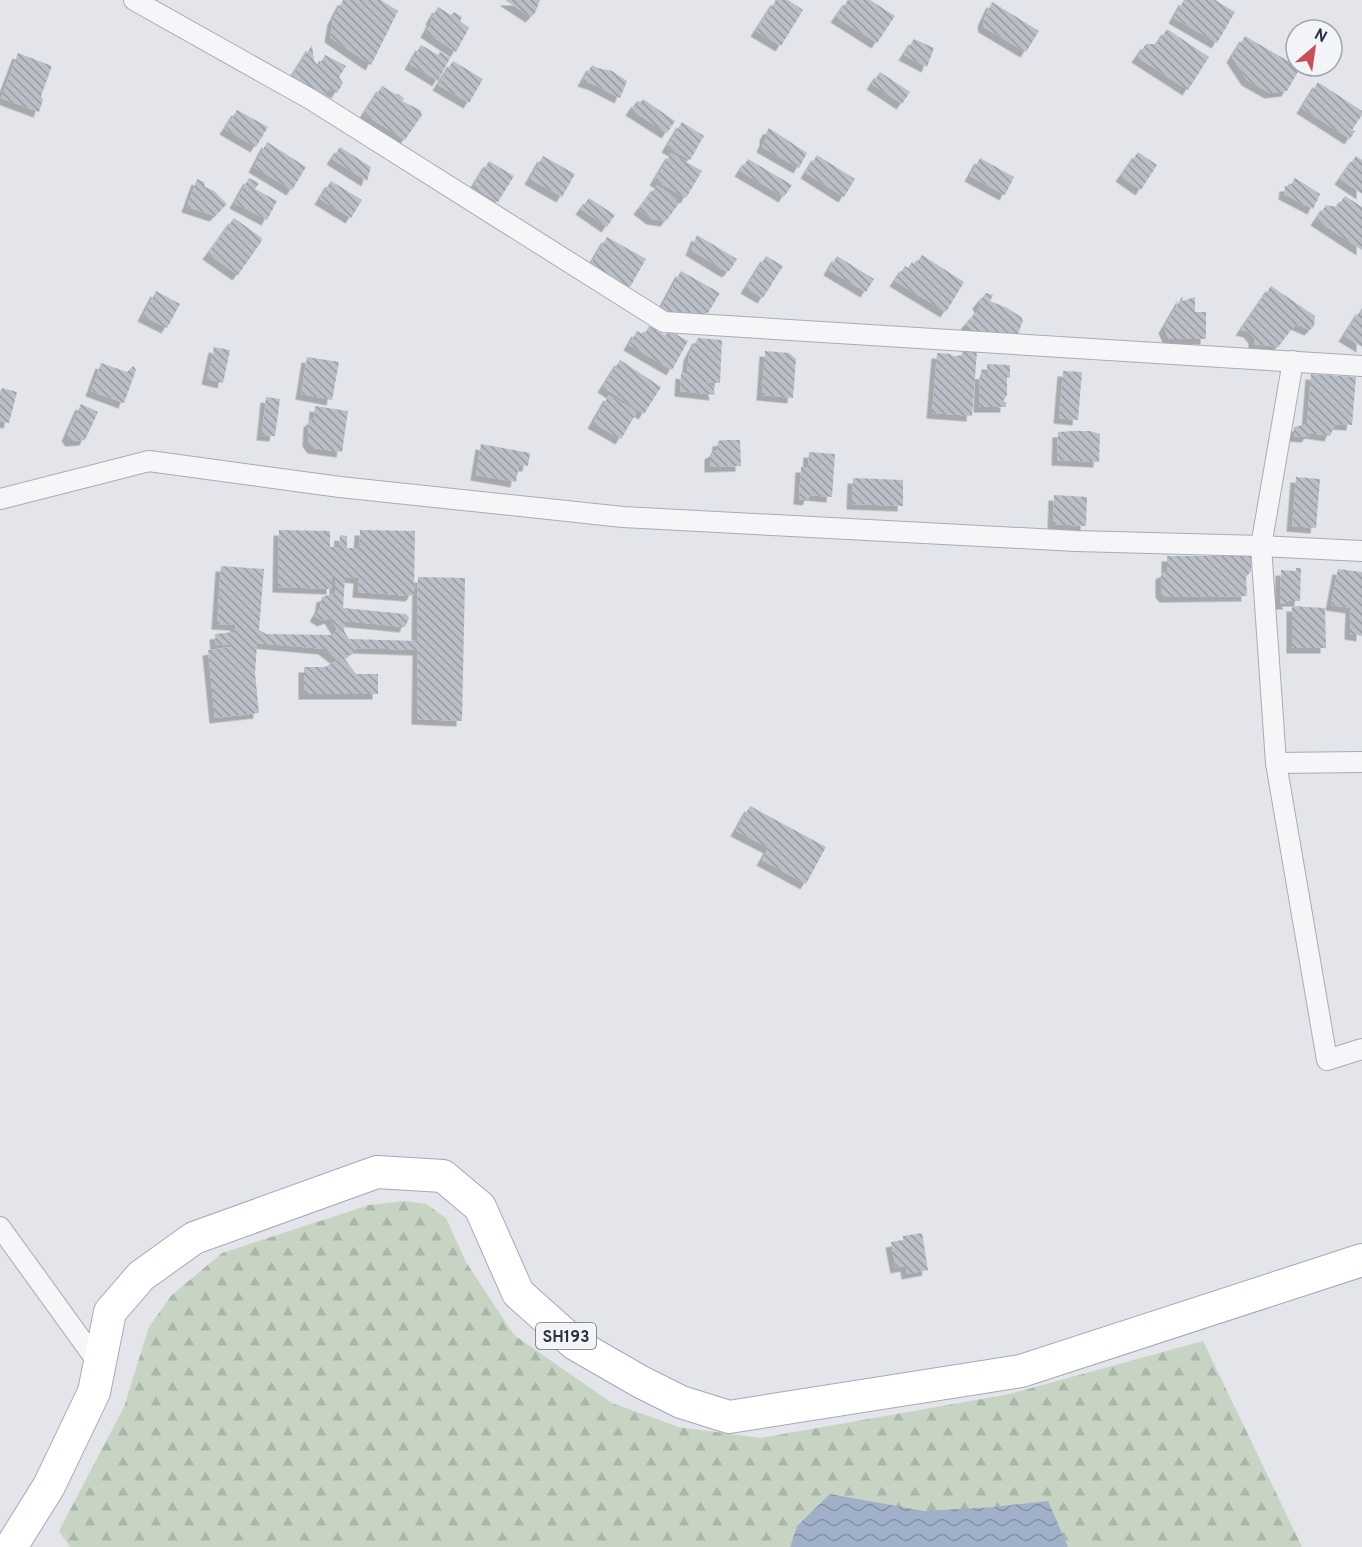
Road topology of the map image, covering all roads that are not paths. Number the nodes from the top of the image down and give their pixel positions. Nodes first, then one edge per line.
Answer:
1 (134, 0) edge
2 (1293, 361) junction
3 (1362, 366) edge
4 (0, 499) edge
5 (1261, 546) junction
6 (1362, 551) edge
7 (1276, 762) junction
8 (1362, 762) edge
9 (1362, 1049) edge
10 (0, 1227) edge
11 (1362, 1260) edge
12 (99, 1364) junction
13 (11, 1547) edge

1 - 2 street
2 - 3 street
2 - 5 street
4 - 5 street
5 - 6 street
5 - 7 street
7 - 8 street
7 - 9 street
10 - 12 street
11 - 12 main road, SH193
12 - 13 main road, SH193

